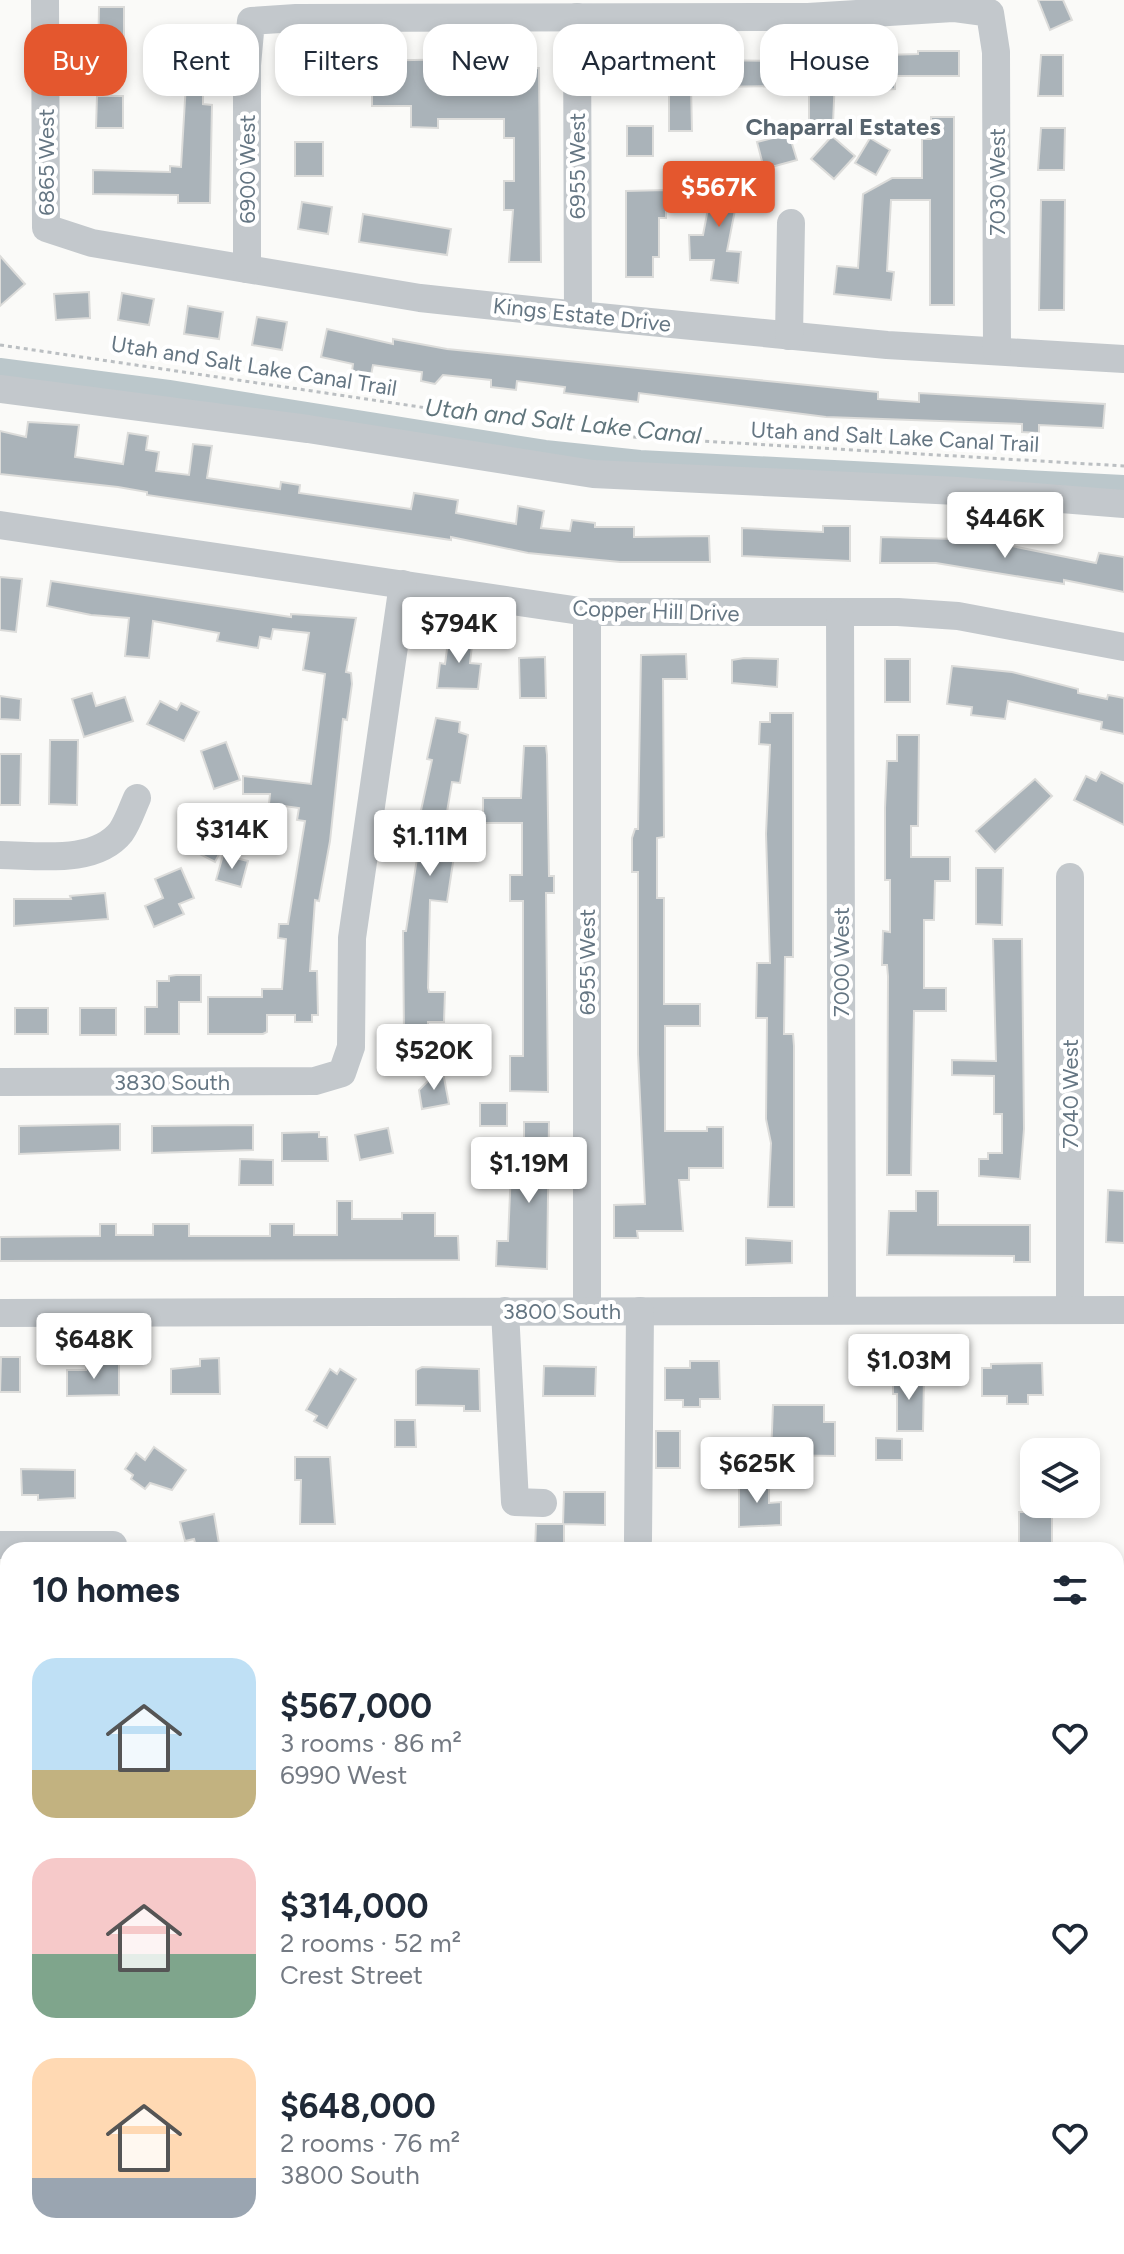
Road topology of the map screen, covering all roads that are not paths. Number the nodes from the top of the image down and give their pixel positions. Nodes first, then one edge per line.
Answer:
1 (45, 0) edge
2 (577, 17) junction
3 (791, 223) dead end
4 (46, 228) joint
5 (247, 269) junction
6 (578, 315) junction
7 (789, 336) junction
8 (997, 351) junction
9 (1124, 359) edge
10 (0, 389) edge
11 (1124, 504) edge
12 (0, 525) edge
13 (403, 584) junction
14 (587, 612) junction
15 (840, 613) junction
16 (1124, 647) edge
17 (137, 798) dead end
18 (0, 855) edge
19 (1070, 877) dead end
20 (0, 1082) edge
21 (842, 1310) junction
22 (1070, 1310) junction
23 (1124, 1310) edge
24 (505, 1311) junction
25 (587, 1311) junction
26 (640, 1311) junction
27 (0, 1313) edge
28 (543, 1503) dead end
29 (638, 1540) dead end

1 - 4 street, 6865 West
2 - 5 street, 6900 West
2 - 6 street, 6955 West
2 - 8 street, 7030 West
3 - 7 street
4 - 5 street, Kings Estate Drive
5 - 6 street, Kings Estate Drive
6 - 7 street, Kings Estate Drive
7 - 8 street, Kings Estate Drive
8 - 9 street, Kings Estate Drive
10 - 11 street
12 - 13 street, Copper Hill Drive
13 - 14 street, Copper Hill Drive
13 - 20 street, 3830 South
14 - 15 street, Copper Hill Drive
14 - 25 street, 6955 West
15 - 16 street, Copper Hill Drive
15 - 21 street, 7000 West
17 - 18 street
19 - 22 street, 7040 West
21 - 22 street, 3800 South
21 - 26 street, 3800 South
22 - 23 street, 3800 South
24 - 25 street, 3800 South
24 - 27 street, 3800 South
24 - 28 street
25 - 26 street, 3800 South
26 - 29 street

